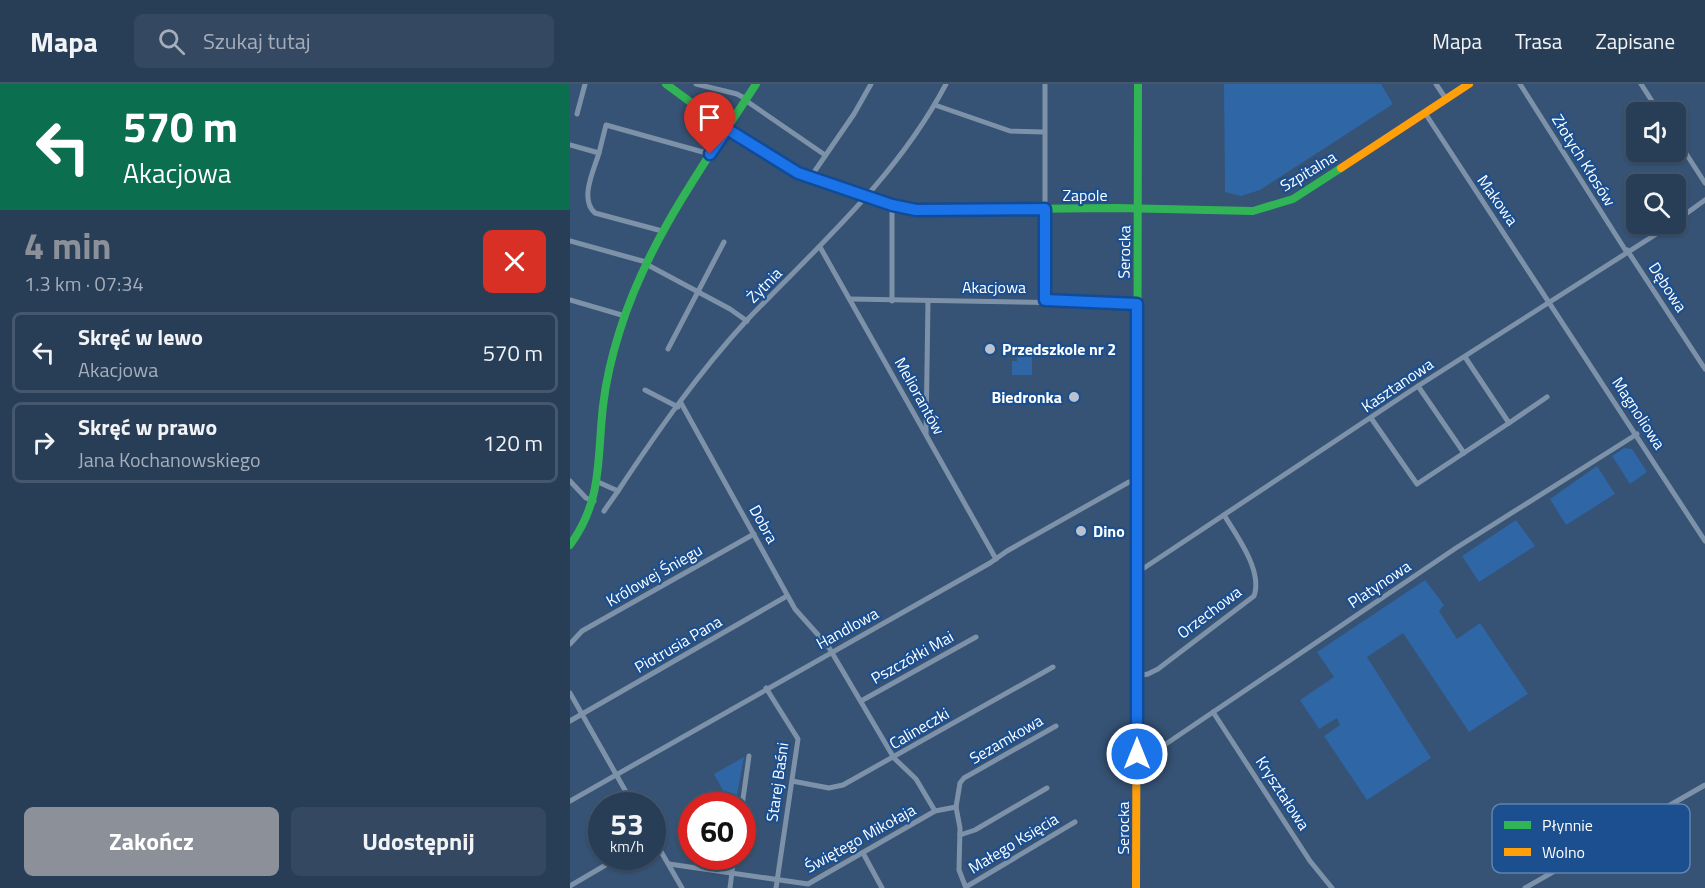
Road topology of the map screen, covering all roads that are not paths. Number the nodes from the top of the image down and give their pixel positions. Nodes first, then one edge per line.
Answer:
1 (585, 84) edge
2 (696, 84) edge
3 (756, 84) edge
4 (871, 84) edge
5 (946, 84) edge
6 (1045, 84) edge
7 (1138, 84) edge
8 (1436, 84) edge
9 (1468, 84) edge
10 (1520, 84) edge
11 (1641, 84) edge
12 (669, 85) edge
13 (1446, 99) junction
14 (746, 100) junction
15 (1653, 102) edge
16 (935, 105) junction
17 (1425, 113) junction
18 (577, 114) dead end
19 (727, 129) junction
20 (1044, 132) junction
21 (570, 146) edge
22 (599, 153) junction
23 (710, 154) junction
24 (1686, 154) edge
25 (825, 155) junction
26 (810, 178) junction
27 (1705, 183) edge
28 (868, 197) junction
29 (1705, 200) edge
30 (892, 205) junction
31 (1045, 209) junction
32 (1139, 209) junction
33 (1686, 213) edge
34 (662, 231) junction
35 (1655, 234) edge
36 (570, 241) edge
37 (724, 242) dead end
38 (820, 248) junction
39 (1627, 251) junction
40 (646, 263) junction
41 (698, 291) junction
42 (850, 299) junction
43 (570, 300) edge
44 (1045, 300) junction
45 (892, 301) junction
46 (928, 301) junction
47 (1548, 302) junction
48 (1137, 304) junction
49 (625, 316) junction
50 (747, 321) junction
51 (668, 349) dead end
52 (1465, 357) junction
53 (1705, 369) edge
54 (1418, 386) junction
55 (645, 390) dead end
56 (1547, 397) dead end
57 (679, 405) junction
58 (1371, 418) junction
59 (1509, 423) junction
60 (1637, 434) junction
61 (926, 435) junction
62 (1464, 453) junction
63 (570, 481) edge
64 (598, 482) junction
65 (1137, 482) junction
66 (618, 491) junction
67 (595, 501) junction
68 (604, 511) dead end
69 (1224, 516) junction
70 (754, 534) junction
71 (1705, 541) edge
72 (570, 546) edge
73 (996, 559) junction
74 (1137, 569) junction
75 (787, 596) junction
76 (976, 637) dead end
77 (570, 644) edge
78 (832, 652) junction
79 (1053, 667) dead end
80 (1137, 676) junction
81 (766, 688) junction
82 (570, 693) edge
83 (861, 701) junction
84 (1214, 712) junction
85 (581, 714) junction
86 (570, 721) edge
87 (1056, 726) dead end
88 (1137, 754) junction
89 (749, 756) dead end
90 (894, 758) junction
91 (615, 775) junction
92 (792, 781) junction
93 (1705, 785) edge
94 (1047, 788) dead end
95 (625, 792) edge
96 (744, 792) edge
97 (570, 801) edge
98 (1672, 804) edge
99 (956, 807) junction
100 (935, 811) junction
101 (1075, 822) dead end
102 (960, 835) junction
103 (863, 853) junction
104 (666, 859) edge
105 (669, 864) junction
106 (597, 870) edge
107 (732, 870) edge
108 (1551, 873) edge
109 (731, 874) junction
110 (776, 880) junction
111 (570, 886) edge
112 (809, 886) edge
113 (682, 888) edge
114 (730, 888) edge
115 (776, 888) edge
116 (882, 888) edge
117 (966, 888) edge
118 (1136, 888) edge
119 (1332, 888) edge
120 (1525, 888) edge

1 - 18 street
2 - 14 street
3 - 14 street
4 - 25 street
5 - 16 street, Żytnia
6 - 20 street
7 - 32 street, Serocka
8 - 13 street
9 - 13 street, Szpitalna
10 - 39 street, Złotych Kłosów
11 - 15 street
12 - 19 street, Zapole
13 - 17 street, Szpitalna
14 - 19 street
14 - 25 street
16 - 20 street
16 - 28 street, Żytnia
17 - 32 street, Szpitalna
17 - 47 street, Makowa
19 - 23 street
19 - 26 street, Zapole
20 - 31 street
21 - 22 street
22 - 23 street
22 - 34 street
23 - 34 street
24 - 27 street
25 - 26 street
26 - 28 street, Zapole
28 - 30 street, Zapole
28 - 38 street, Żytnia
29 - 33 street, Kasztanowa
30 - 31 street, Zapole
30 - 45 street
31 - 32 street, Zapole
31 - 44 street
32 - 48 street, Serocka
34 - 40 street
35 - 39 street, Kasztanowa
36 - 40 street
37 - 41 street
38 - 42 street, Meliorantów
38 - 50 street, Żytnia
39 - 47 street, Kasztanowa
39 - 53 street, Dębowa
40 - 41 street
40 - 49 street
41 - 50 street
41 - 51 street
42 - 45 street, Akacjowa
42 - 61 street, Meliorantów
43 - 49 street
44 - 46 street, Akacjowa
44 - 48 street, Akacjowa
45 - 46 street, Akacjowa
46 - 61 street
47 - 52 street, Kasztanowa
47 - 60 street, Magnoliowa
48 - 65 street, Serocka
49 - 64 street
50 - 57 street, Żytnia
52 - 54 street, Kasztanowa
52 - 59 street
54 - 58 street, Kasztanowa
54 - 62 street
55 - 57 street
56 - 59 street
57 - 66 street, Żytnia
57 - 70 street, Dobra
58 - 62 street
58 - 69 street, Kasztanowa
59 - 62 street
60 - 71 street, Magnoliowa
60 - 84 street, Platynowa
61 - 73 street, Meliorantów
63 - 67 street
64 - 66 street
64 - 67 street
65 - 73 street, Handlowa
65 - 74 street, Serocka
66 - 68 street, Żytnia
67 - 72 street
69 - 74 street, Kasztanowa
69 - 80 street, Orzechowa
70 - 75 street, Dobra
70 - 77 street, Królowej Śniegu
73 - 78 street, Handlowa
74 - 80 street, Serocka
75 - 78 street, Dobra
75 - 85 street, Piotrusia Pana
76 - 83 street, Pszczółki Mai
78 - 81 street, Handlowa
78 - 83 street, Pszczółki Mai
79 - 90 street, Calineczki
80 - 88 street, Serocka
81 - 91 street, Handlowa
81 - 92 street, Starej Baśni
82 - 85 street
83 - 90 street, Pszczółki Mai
84 - 88 street, Platynowa
84 - 119 street, Kryształowa
85 - 86 street, Piotrusia Pana
85 - 91 street
87 - 99 street, Sezamkowa
88 - 118 street, Serocka
89 - 96 street
90 - 92 street, Calineczki
90 - 100 street, Pszczółki Mai
91 - 95 street
91 - 97 street, Handlowa
92 - 110 street, Starej Baśni
93 - 98 street
94 - 102 street
99 - 100 street, Świętego Mikołaja
99 - 102 street
100 - 103 street, Świętego Mikołaja
101 - 117 street, Małego Księcia
102 - 117 street
103 - 112 street, Świętego Mikołaja
103 - 116 street
104 - 105 street
105 - 109 street, Świętego Mikołaja
105 - 113 street
106 - 111 street
107 - 109 street
108 - 120 street
109 - 110 street, Świętego Mikołaja
109 - 114 street
110 - 112 street, Świętego Mikołaja
110 - 115 street, Starej Baśni

